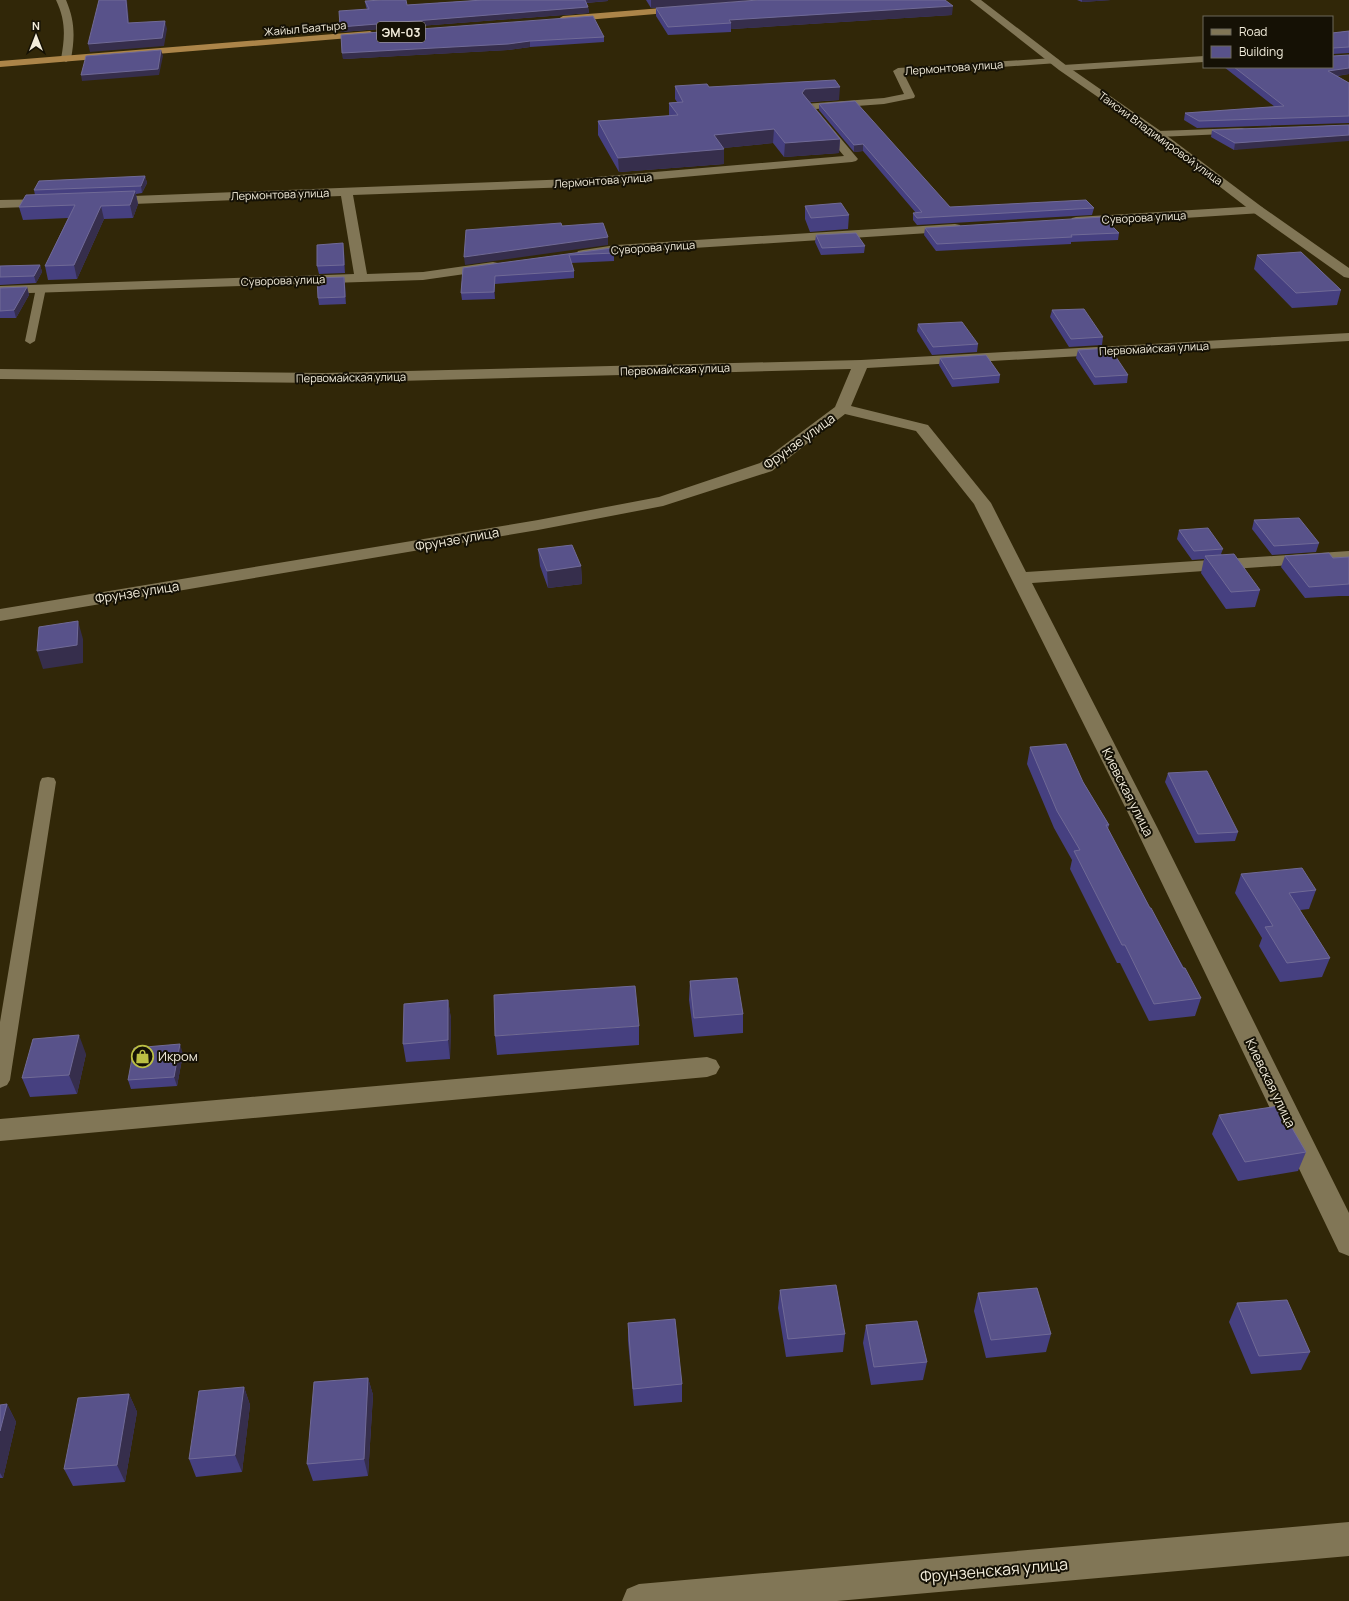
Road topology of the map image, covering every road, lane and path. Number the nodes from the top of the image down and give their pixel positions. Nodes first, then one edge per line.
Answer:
1 (61, 0) edge
2 (975, 0) edge
3 (700, 8) edge
4 (549, 20) edge
5 (383, 33) edge
6 (66, 59) junction
7 (1203, 60) edge
8 (0, 64) edge
9 (1058, 64) junction
10 (1253, 130) edge
11 (1158, 134) junction
12 (346, 192) junction
13 (92, 201) edge
14 (62, 202) edge
15 (0, 204) edge
16 (1258, 210) junction
17 (1061, 222) edge
18 (966, 227) edge
19 (570, 256) edge
20 (508, 264) edge
21 (1349, 274) edge
22 (362, 278) junction
23 (40, 288) junction
24 (0, 290) edge
25 (1349, 337) edge
26 (30, 341) dead end
27 (861, 364) junction
28 (0, 374) edge
29 (842, 409) junction
30 (1349, 556) edge
31 (1020, 578) junction
32 (0, 614) edge
33 (48, 782) dead end
34 (708, 1067) dead end
35 (0, 1080) edge
36 (0, 1130) edge
37 (1349, 1243) edge
38 (1349, 1539) edge
39 (639, 1601) edge

1 - 6 street
2 - 9 street, Таисии Владимировой улица
3 - 4 highway
5 - 6 highway, Жайыл Баатыра / ЭМ-03
6 - 8 highway, Жайыл Баатыра / ЭМ-03
7 - 9 street, Лермонтова улица
9 - 11 street, Таисии Владимировой улица
9 - 12 street, Лермонтова улица
10 - 11 street
11 - 16 street, Таисии Владимировой улица
12 - 13 street, Лермонтова улица
12 - 22 street
14 - 15 street
16 - 17 street, Суворова улица
16 - 21 street, Таисии Владимировой улица
18 - 19 street, Суворова улица
20 - 22 street, Суворова улица
22 - 23 street, Суворова улица
23 - 24 street, Суворова улица
23 - 26 lane
25 - 27 street, Первомайская улица
27 - 28 street, Первомайская улица
27 - 29 street, Фрунзе улица
29 - 31 street, Киевская улица
29 - 32 street, Фрунзе улица
30 - 31 street
31 - 37 street, Киевская улица
33 - 35 lane
34 - 36 street
38 - 39 street, Фрунзенская улица

